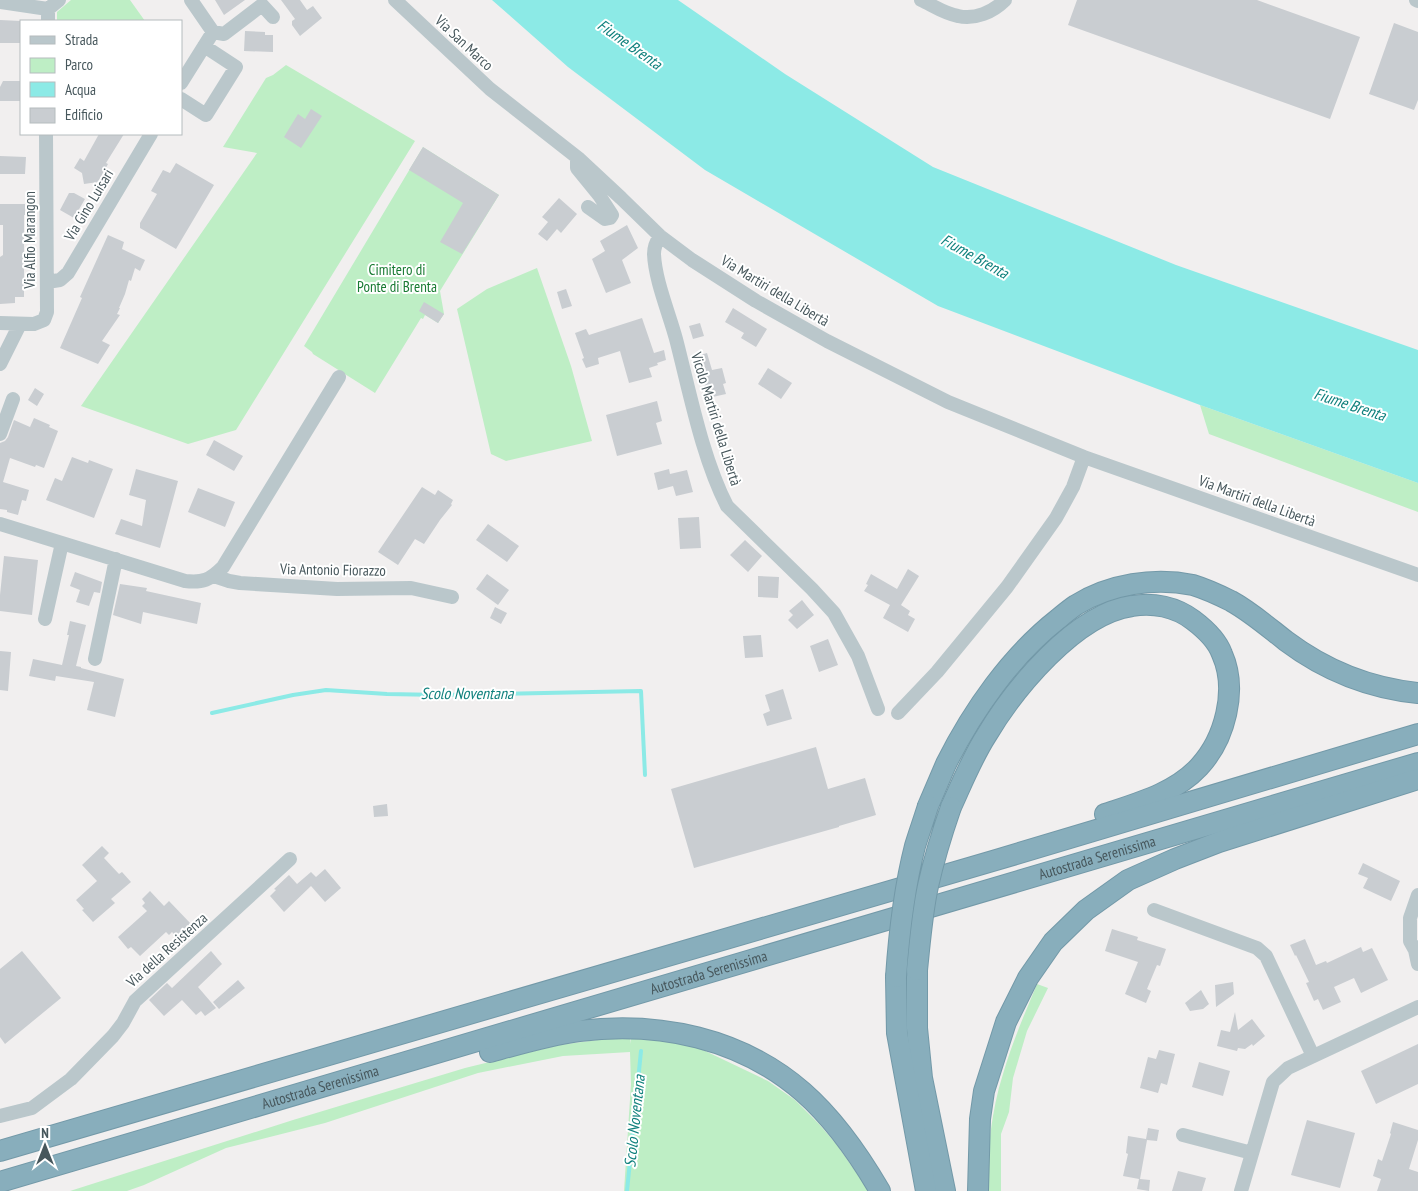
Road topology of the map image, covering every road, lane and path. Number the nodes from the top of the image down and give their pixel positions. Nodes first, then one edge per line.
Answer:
1 (191, 0) edge
2 (395, 0) edge
3 (921, 0) edge
4 (1005, 0) edge
5 (0, 2) edge
6 (261, 3) edge
7 (51, 10) edge
8 (273, 17) dead end
9 (213, 32) junction
10 (204, 46) junction
11 (182, 81) edge
12 (490, 89) joint
13 (182, 100) edge
14 (46, 135) edge
15 (150, 135) edge
16 (578, 158) junction
17 (588, 207) dead end
18 (660, 236) junction
19 (47, 282) junction
20 (0, 324) edge
21 (20, 324) junction
22 (0, 364) edge
23 (339, 377) dead end
24 (13, 399) dead end
25 (0, 434) edge
26 (1084, 457) junction
27 (0, 524) edge
28 (62, 543) junction
29 (116, 559) junction
30 (1418, 575) edge
31 (214, 576) junction
32 (452, 597) dead end
33 (45, 618) dead end
34 (95, 659) dead end
35 (1418, 693) edge
36 (878, 709) dead end
37 (898, 713) dead end
38 (1418, 734) edge
39 (1418, 763) edge
40 (1418, 779) edge
41 (290, 859) dead end
42 (996, 860) junction
43 (1418, 895) edge
44 (1154, 910) dead end
45 (1418, 964) edge
46 (1418, 1007) edge
47 (1313, 1056) junction
48 (380, 1071) junction
49 (0, 1116) edge
50 (1183, 1135) dead end
51 (0, 1151) edge
52 (1252, 1153) junction
53 (0, 1182) edge
54 (880, 1191) edge
55 (926, 1191) edge
56 (945, 1191) edge
57 (978, 1191) edge
58 (1242, 1191) edge

1 - 9 street
2 - 12 street, Via San Marco
3 - 4 street
5 - 7 street
6 - 8 street
6 - 9 street
9 - 10 street
10 - 11 street
10 - 13 street
12 - 16 street, Via Martiri della Libertà
14 - 19 street, Via Alfio Marangon
15 - 19 street, Via Gino Luisari
16 - 17 street
16 - 18 street, Via Martiri della Libertà
18 - 26 street, Via Martiri della Libertà
18 - 36 street, Vicolo Martiri della Libertà
19 - 21 street, Via Alfio Marangon
20 - 21 street, Via Alfio Marangon
21 - 22 street
23 - 31 street
24 - 25 street
26 - 30 street, Via Martiri della Libertà
26 - 37 street
27 - 28 street, Via Antonio Fiorazzo
28 - 29 street, Via Antonio Fiorazzo
28 - 33 street
29 - 31 street, Via Antonio Fiorazzo
29 - 34 street
31 - 32 street, Via Antonio Fiorazzo
35 - 55 highway, bridge
38 - 42 highway, Autostrada Serenissima
39 - 48 highway, Autostrada Serenissima
40 - 57 highway
41 - 49 street, Via della Resistenza
42 - 51 highway, Autostrada Serenissima
42 - 56 highway, bridge
43 - 45 street
44 - 47 street
46 - 47 street
47 - 52 street
48 - 53 highway, Autostrada Serenissima
48 - 54 highway
50 - 52 street
52 - 58 street

